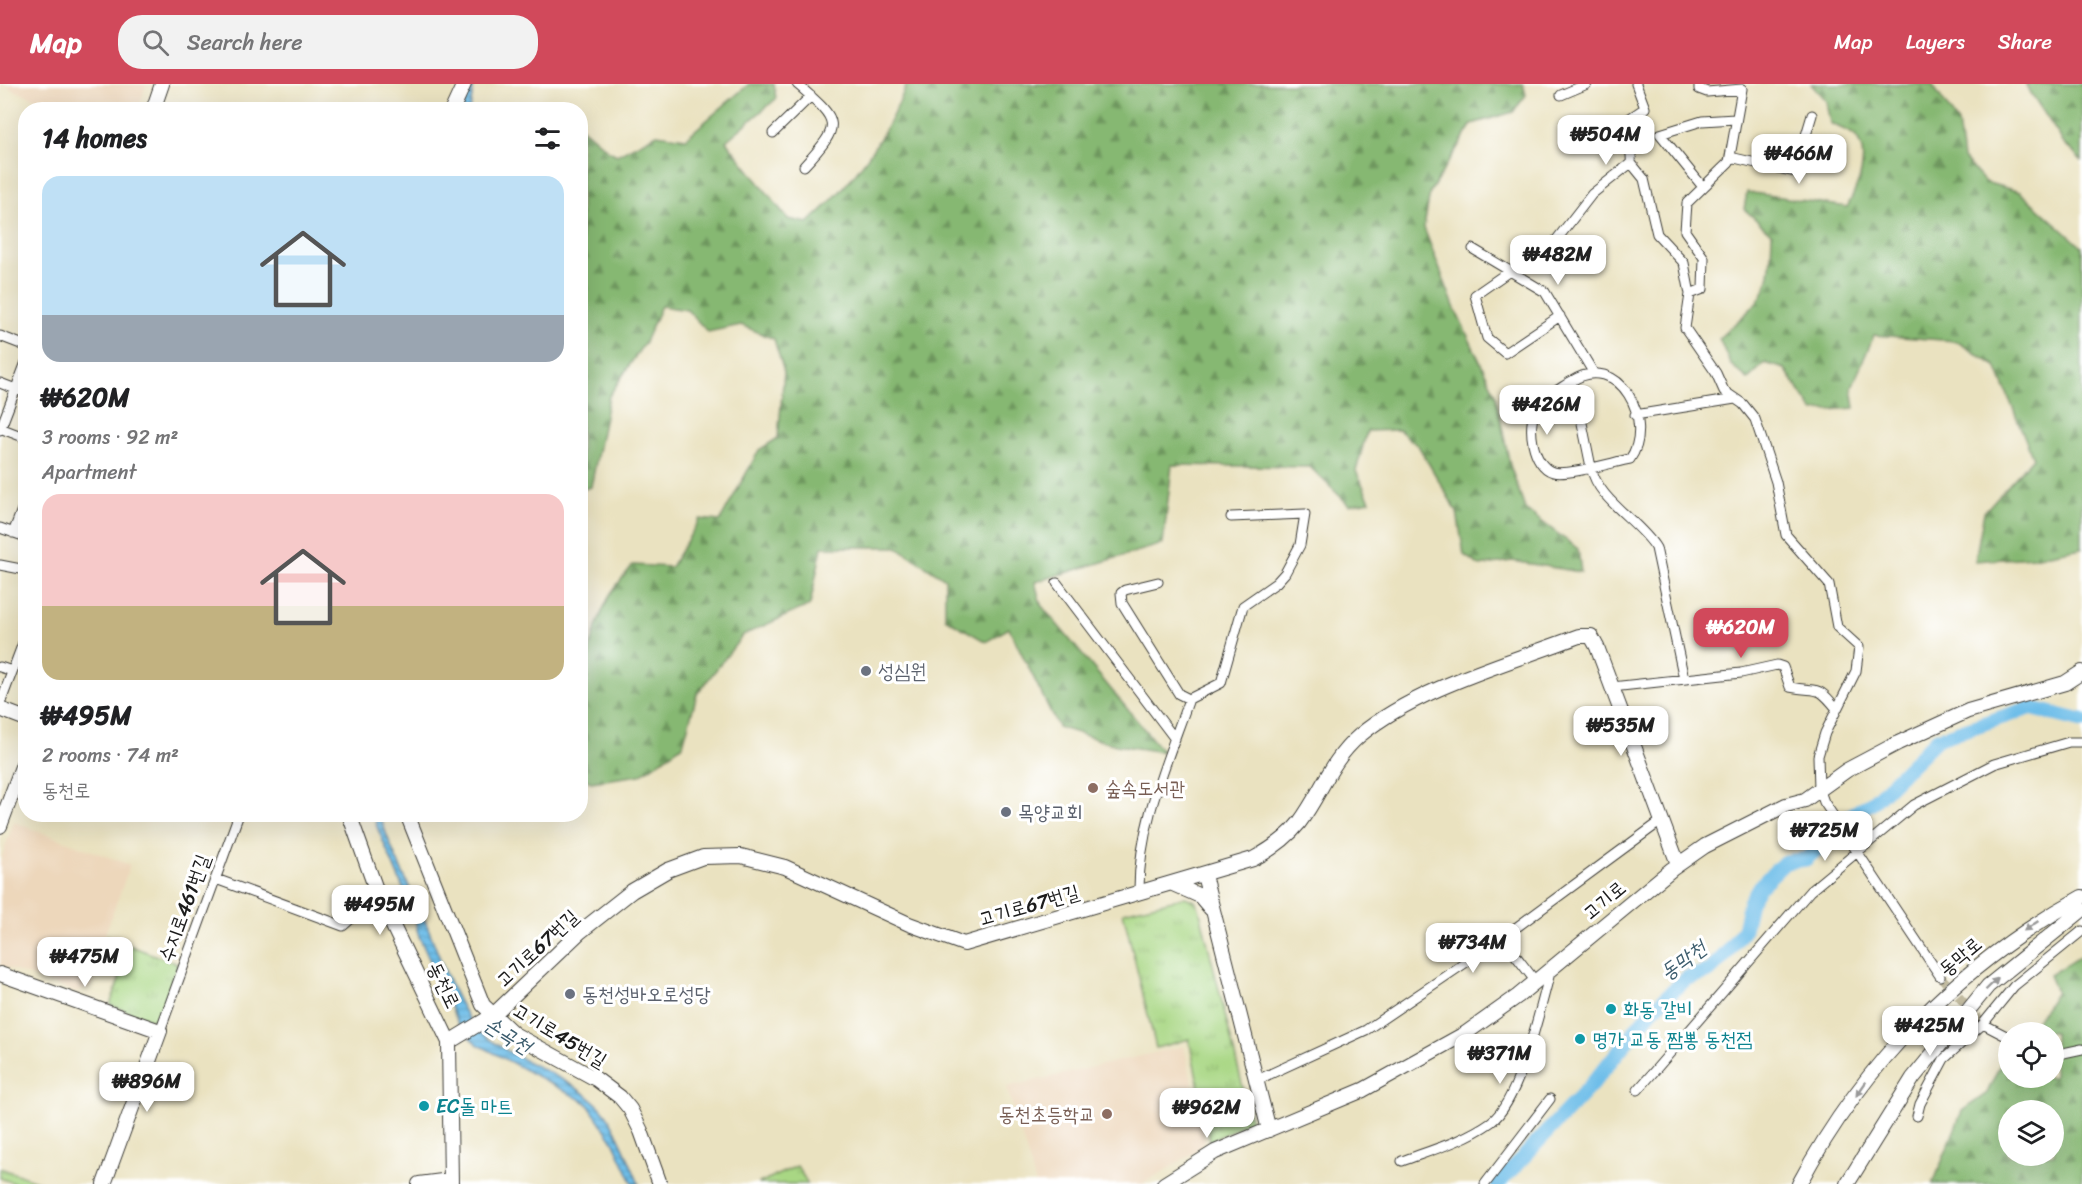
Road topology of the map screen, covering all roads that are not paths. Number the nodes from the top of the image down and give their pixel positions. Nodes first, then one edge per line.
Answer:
1 (162, 84) edge
2 (797, 84) edge
3 (1587, 84) edge
4 (1636, 84) edge
5 (1699, 84) edge
6 (459, 85) edge
7 (1561, 95) dead end
8 (811, 96) junction
9 (156, 102) edge
10 (454, 102) edge
11 (1812, 115) dead end
12 (1735, 119) junction
13 (773, 133) dead end
14 (1730, 157) junction
15 (1631, 163) junction
16 (804, 166) dead end
17 (1703, 187) junction
18 (1554, 243) dead end
19 (1473, 249) dead end
20 (1511, 270) junction
21 (1690, 294) junction
22 (1560, 316) junction
23 (0, 336) edge
24 (18, 343) edge
25 (1593, 372) junction
26 (18, 382) edge
27 (1570, 382) junction
28 (0, 383) edge
29 (15, 389) junction
30 (18, 390) edge
31 (1735, 399) junction
32 (1635, 415) junction
33 (0, 429) edge
34 (18, 435) edge
35 (1591, 467) junction
36 (1231, 517) dead end
37 (18, 520) edge
38 (0, 528) edge
39 (13, 533) junction
40 (18, 535) edge
41 (0, 565) edge
42 (18, 568) edge
43 (1158, 582) dead end
44 (1057, 583) dead end
45 (18, 656) edge
46 (0, 667) edge
47 (12, 671) junction
48 (2082, 672) edge
49 (1684, 679) junction
50 (1612, 687) junction
51 (1189, 699) junction
52 (0, 704) edge
53 (0, 709) edge
54 (1837, 710) junction
55 (18, 716) edge
56 (1175, 739) junction
57 (2082, 742) edge
58 (18, 778) edge
59 (1819, 788) junction
60 (236, 822) edge
61 (352, 822) edge
62 (410, 822) edge
63 (1661, 822) junction
64 (0, 826) edge
65 (1858, 852) junction
66 (1678, 864) junction
67 (1204, 875) junction
68 (216, 879) junction
69 (1173, 884) junction
70 (1139, 893) junction
71 (378, 895) junction
72 (2082, 897) edge
73 (2082, 909) edge
74 (1214, 914) junction
75 (2082, 931) edge
76 (1502, 938) junction
77 (1551, 969) junction
78 (0, 974) edge
79 (1940, 976) tunnel mouth
80 (1536, 982) junction
81 (492, 1016) junction
82 (1983, 1024) junction
83 (160, 1031) junction
84 (1998, 1032) edge
85 (453, 1040) junction
86 (2082, 1049) edge
87 (2064, 1053) edge
88 (1257, 1080) junction
89 (1638, 1090) dead end
90 (1550, 1099) dead end
91 (1917, 1116) dead end
92 (1269, 1130) junction
93 (1402, 1161) dead end
94 (450, 1182) edge
95 (104, 1184) edge
96 (419, 1184) edge
97 (660, 1184) edge
98 (1164, 1184) edge
99 (1485, 1184) edge
100 (1799, 1184) edge
101 (1847, 1184) edge

1 - 9 street
2 - 8 street
3 - 7 street
4 - 15 street
5 - 12 street
6 - 10 street
8 - 13 street
8 - 16 street
11 - 14 street
12 - 14 street
12 - 17 street
14 - 17 street
15 - 18 street
15 - 21 street
17 - 21 street
19 - 20 street
20 - 22 street
20 - 22 street
21 - 31 street
22 - 25 street
23 - 24 street
25 - 27 street
25 - 32 street
26 - 29 street
27 - 35 street
27 - 35 street
28 - 29 street
29 - 30 street
29 - 33 street
31 - 32 street
31 - 54 street
32 - 35 street
33 - 34 street
35 - 49 street
36 - 51 street
37 - 39 street
38 - 39 street
39 - 40 street
41 - 42 street
43 - 51 street
44 - 56 street
45 - 47 street
46 - 47 street
47 - 52 street
48 - 59 street, 고기로
49 - 50 street
49 - 54 street
50 - 63 street
50 - 67 street, 고기로67번길
51 - 56 street
53 - 55 street
54 - 59 street
56 - 70 street
57 - 65 street
58 - 64 street
59 - 65 street
59 - 66 street, 고기로
60 - 68 street, 수지로461번길
61 - 71 street, 동천로
62 - 81 street, 고기로45번길
63 - 66 street
63 - 76 street
65 - 79 street
65 - 89 street
66 - 77 street, 고기로
67 - 69 street, 고기로67번길
67 - 74 street
68 - 71 street
68 - 83 street, 수지로461번길
69 - 70 street, 고기로67번길
69 - 74 street
70 - 81 street, 고기로67번길
71 - 85 street, 동천로
72 -> 100 street, 동막로
101 -> 73 street, 동막로
74 - 88 street
75 - 82 street
76 - 80 street
76 - 88 street
77 - 80 street, 고기로
77 - 93 street
78 - 83 street
80 - 92 street, 고기로
81 - 85 street, 고기로67번길
81 - 97 street, 고기로45번길
82 - 84 street
82 - 91 street
83 - 95 street, 수지로461번길
85 - 94 street, 동천로
86 - 87 street
88 - 92 street
90 - 99 street
92 - 98 street, 고기로
94 - 96 street

